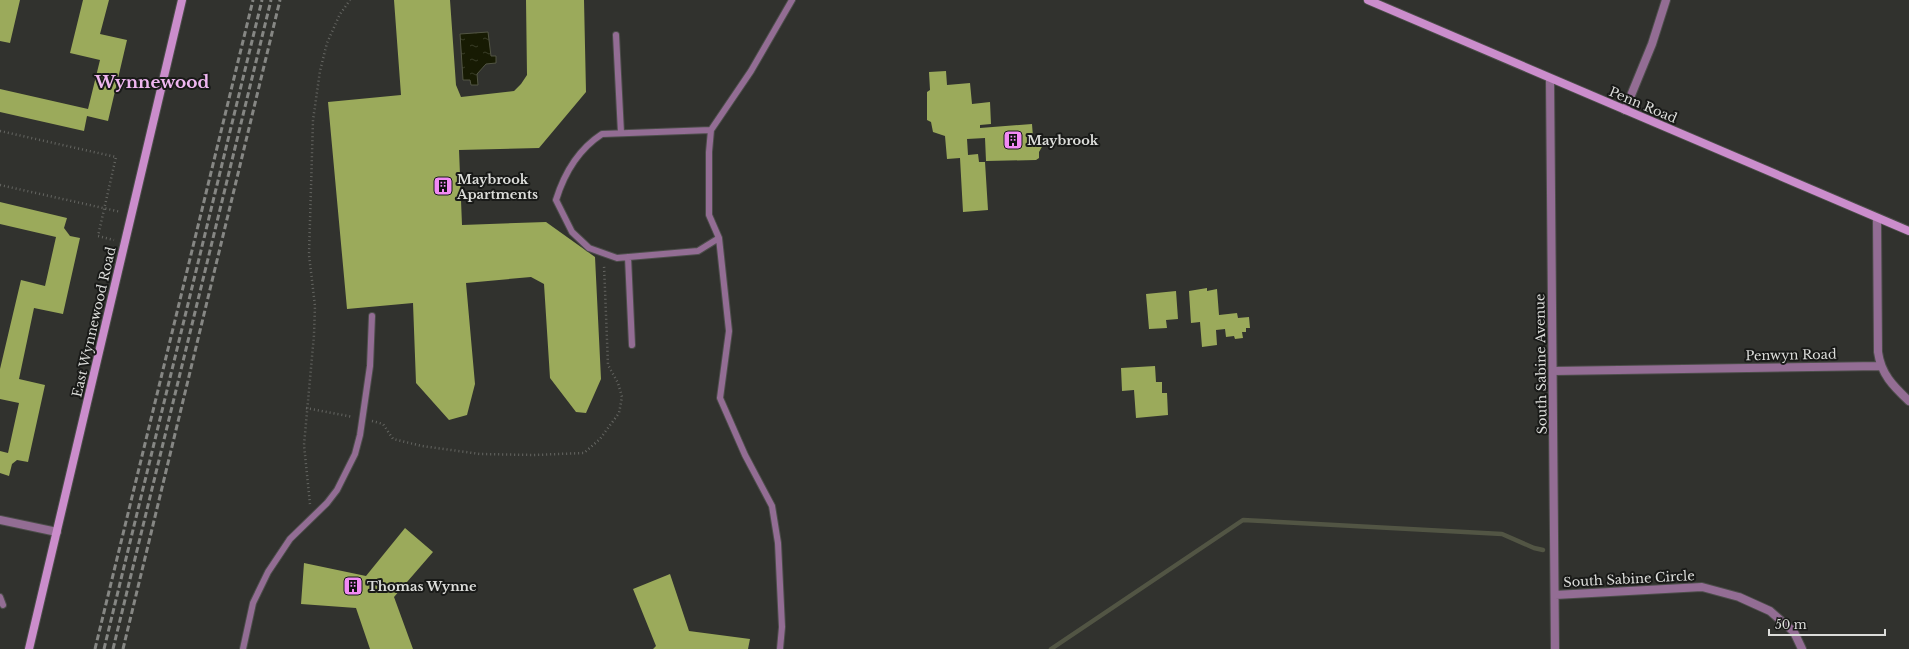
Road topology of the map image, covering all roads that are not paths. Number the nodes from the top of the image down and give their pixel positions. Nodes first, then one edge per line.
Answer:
1 (182, 0) edge
2 (792, 0) edge
3 (1368, 0) edge
4 (1666, 0) edge
5 (616, 35) dead end
6 (1550, 78) junction
7 (1625, 110) junction
8 (712, 130) junction
9 (621, 133) junction
10 (1877, 218) junction
11 (1909, 231) edge
12 (718, 238) junction
13 (628, 257) junction
14 (372, 316) dead end
15 (632, 345) dead end
16 (1880, 366) junction
17 (1554, 371) junction
18 (1909, 401) edge
19 (0, 520) edge
20 (57, 532) junction
21 (1555, 595) junction
22 (0, 597) edge
23 (3, 605) dead end
24 (28, 649) edge
25 (243, 649) edge
26 (780, 649) edge
27 (1555, 649) edge
28 (1802, 649) edge

1 - 20 main road, East Wynnewood Road
2 - 8 lane
3 - 6 main road, Penn Road
4 - 7 street
5 - 9 lane
6 - 7 main road, Penn Road
6 - 17 street, South Sabine Avenue
7 - 10 main road, Penn Road
8 - 9 lane
8 - 12 lane
9 - 13 lane
10 - 11 main road, Penn Road
10 - 16 street
12 - 13 lane
12 - 26 lane
13 - 15 lane
14 - 25 lane
16 - 17 street, Penwyn Road
16 - 18 street
17 - 21 street, South Sabine Avenue
19 - 20 street
20 - 24 main road, East Wynnewood Road
21 - 27 street, South Sabine Avenue
21 - 28 street, South Sabine Circle
22 - 23 lane

